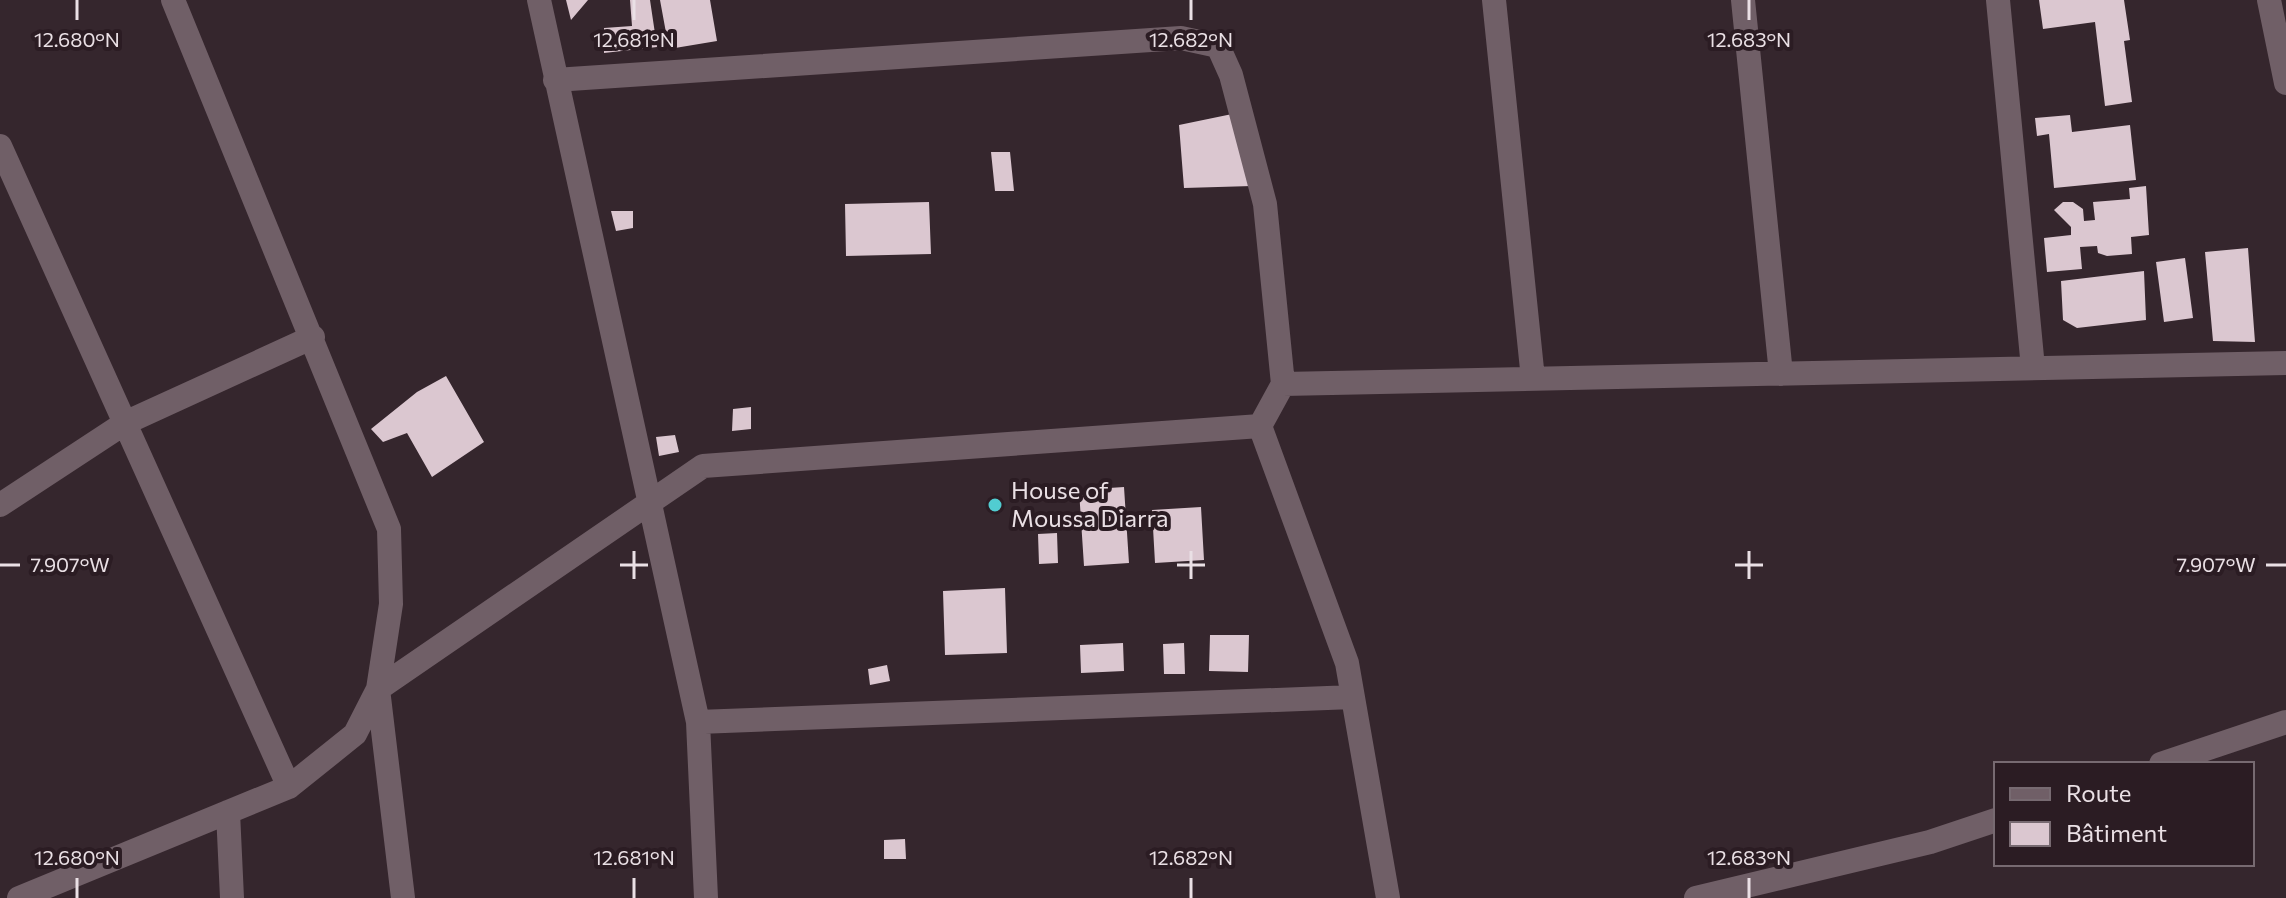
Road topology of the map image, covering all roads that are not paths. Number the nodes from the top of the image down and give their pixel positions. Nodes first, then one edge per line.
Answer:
1 (173, 0) edge
2 (539, 0) edge
3 (1494, 0) edge
4 (1743, 0) edge
5 (1998, 0) edge
6 (2269, 0) edge
7 (555, 80) junction
8 (2286, 83) edge
9 (0, 146) edge
10 (313, 337) junction
11 (2286, 363) edge
12 (2033, 368) junction
13 (1781, 374) junction
14 (1533, 379) junction
15 (1283, 384) junction
16 (125, 423) junction
17 (1260, 426) junction
18 (649, 504) junction
19 (0, 505) edge
20 (378, 689) junction
21 (1353, 697) junction
22 (698, 722) junction
23 (2286, 722) edge
24 (2167, 762) edge
25 (289, 787) junction
26 (228, 812) junction
27 (1994, 821) edge
28 (19, 898) edge
29 (232, 898) edge
30 (403, 898) edge
31 (706, 898) edge
32 (1388, 898) edge
33 (1696, 898) edge

1 - 10 street
2 - 7 street
3 - 14 street
4 - 13 street
5 - 12 street
6 - 8 street
7 - 15 street
7 - 18 street
9 - 16 street
10 - 16 street
10 - 20 street
11 - 12 street
12 - 13 street
13 - 14 street
14 - 15 street
15 - 17 street
16 - 19 street
16 - 25 street
17 - 18 street
17 - 21 street
18 - 20 street
18 - 22 street
20 - 25 street
20 - 30 street
21 - 22 street
21 - 32 street
22 - 31 street
23 - 24 street
25 - 26 street
26 - 28 street
26 - 29 street
27 - 33 street

